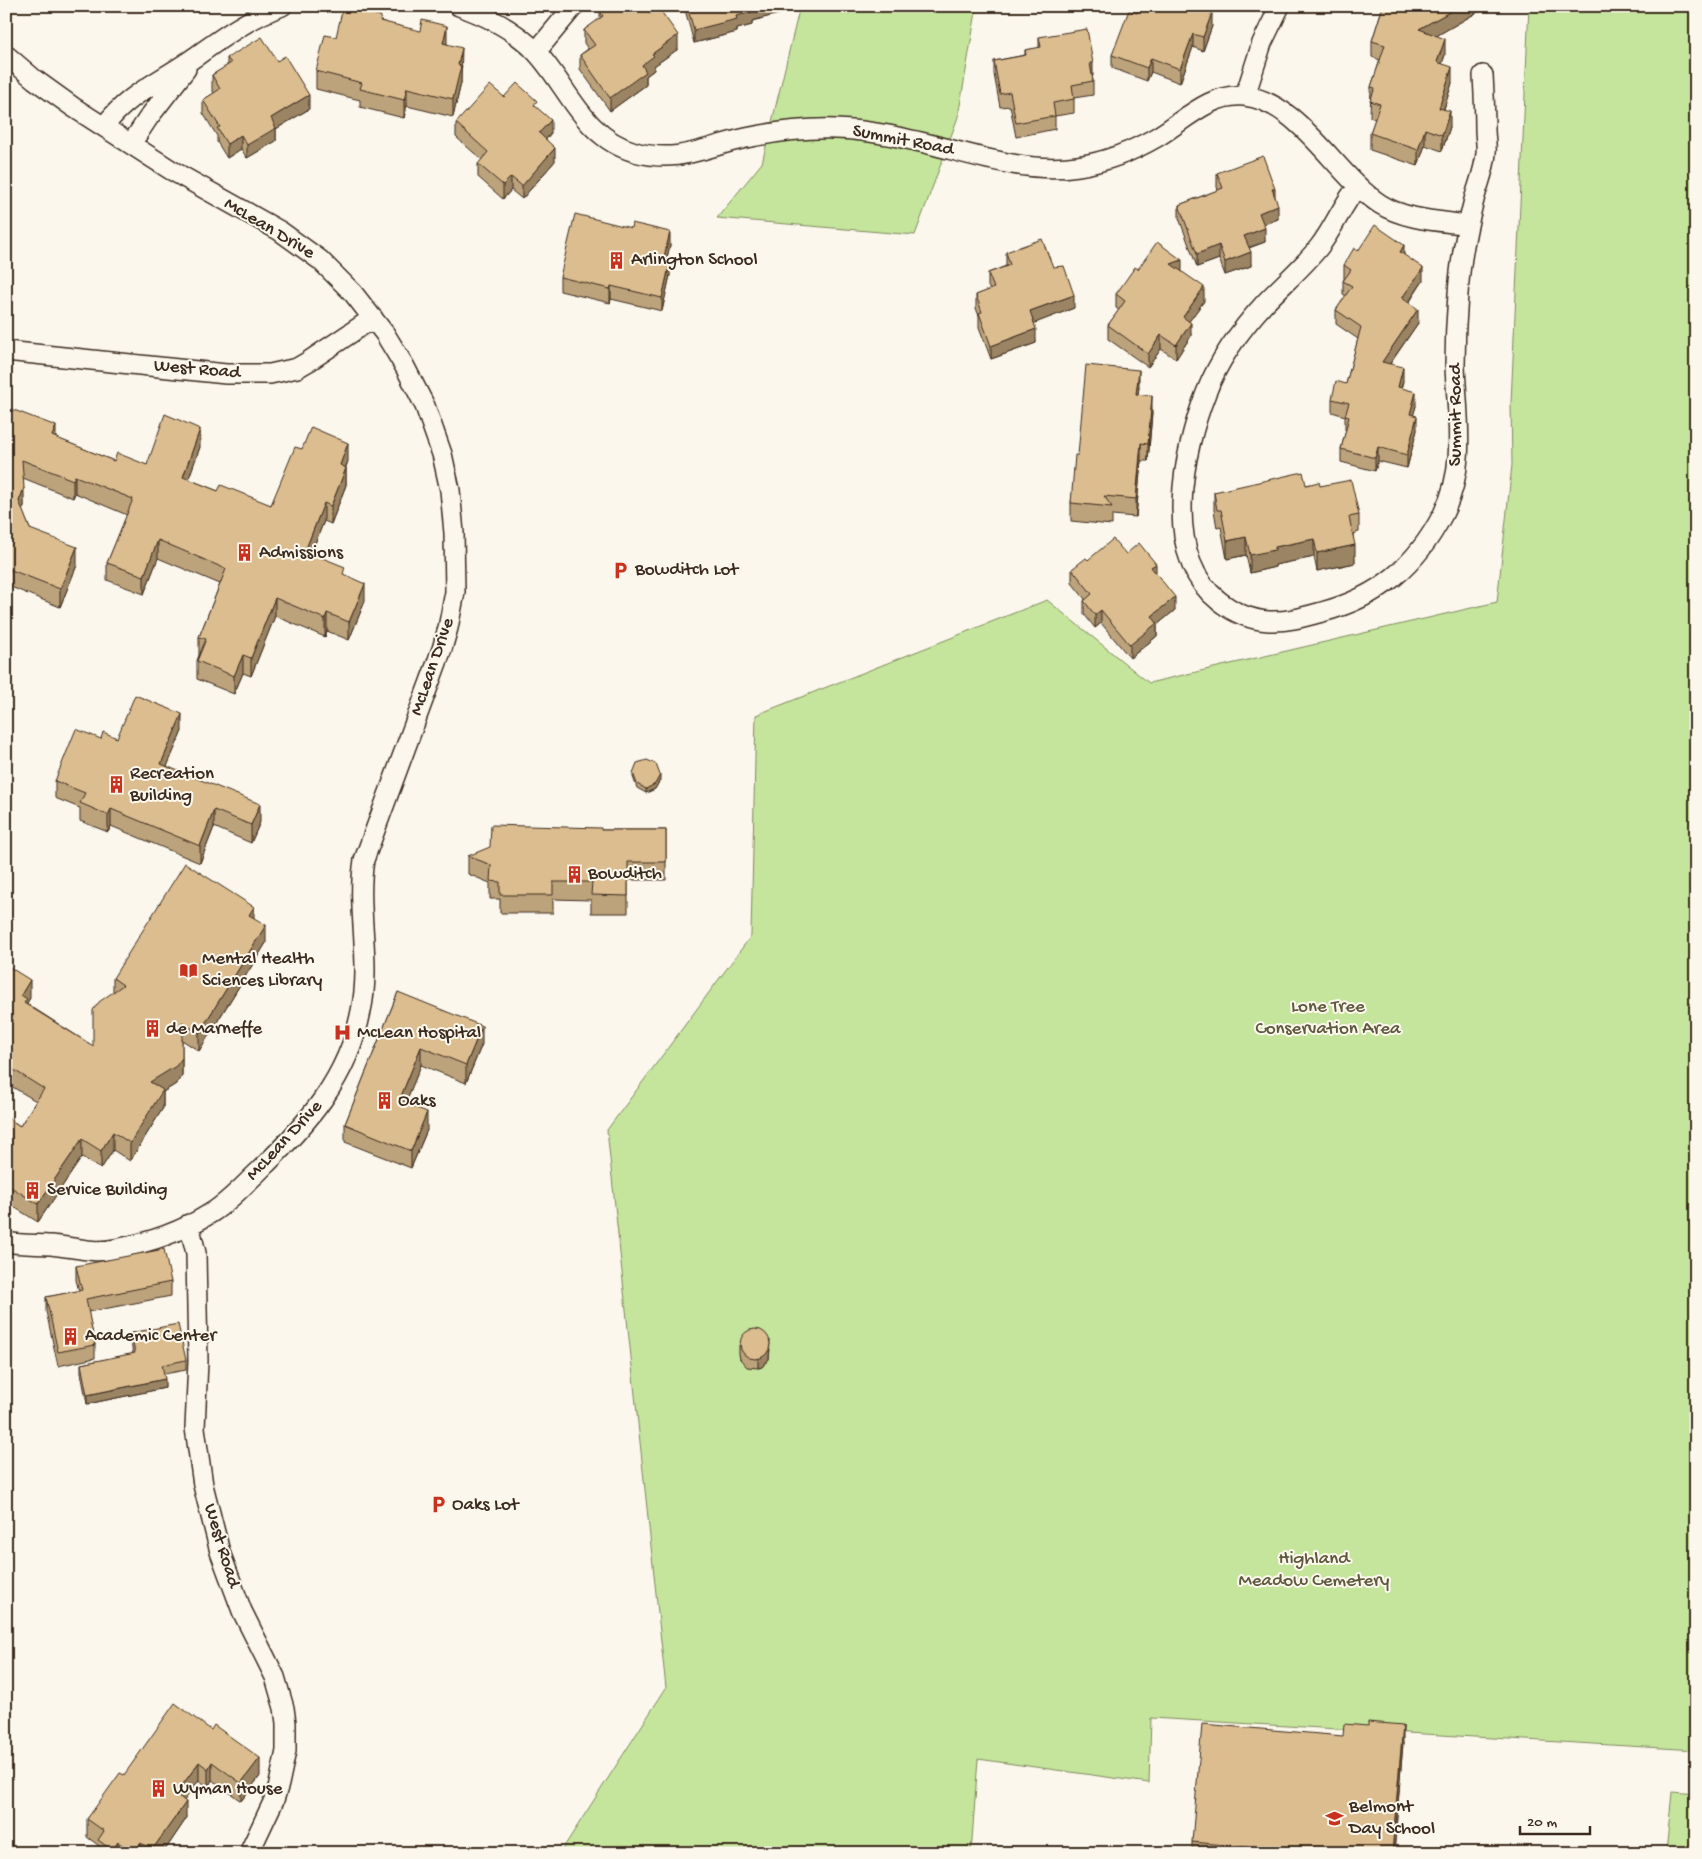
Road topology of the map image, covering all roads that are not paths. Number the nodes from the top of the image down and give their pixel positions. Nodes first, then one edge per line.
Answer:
1 (282, 6) edge
2 (459, 6) edge
3 (574, 6) edge
4 (1280, 6) edge
5 (536, 52) junction
6 (6, 55) edge
7 (196, 57) junction
8 (1483, 75) dead end
9 (1245, 96) junction
10 (104, 127) junction
11 (130, 144) junction
12 (1358, 186) junction
13 (1468, 226) junction
14 (374, 318) junction
15 (6, 351) edge
16 (189, 1224) junction
17 (6, 1242) edge
18 (249, 1853) edge

1 - 7 street
2 - 5 street, Summit Road
3 - 5 street
4 - 9 street
5 - 9 street, Summit Road
6 - 10 street, McLean Drive
7 - 10 street
7 - 11 street
8 - 13 street, Summit Road
9 - 12 street, Summit Road
10 - 11 street, McLean Drive
11 - 14 street, McLean Drive
12 - 13 street, Summit Road
12 - 13 street, Summit Road
14 - 15 street, West Road
14 - 16 street, McLean Drive
16 - 17 street, McLean Drive
16 - 18 street, West Road

